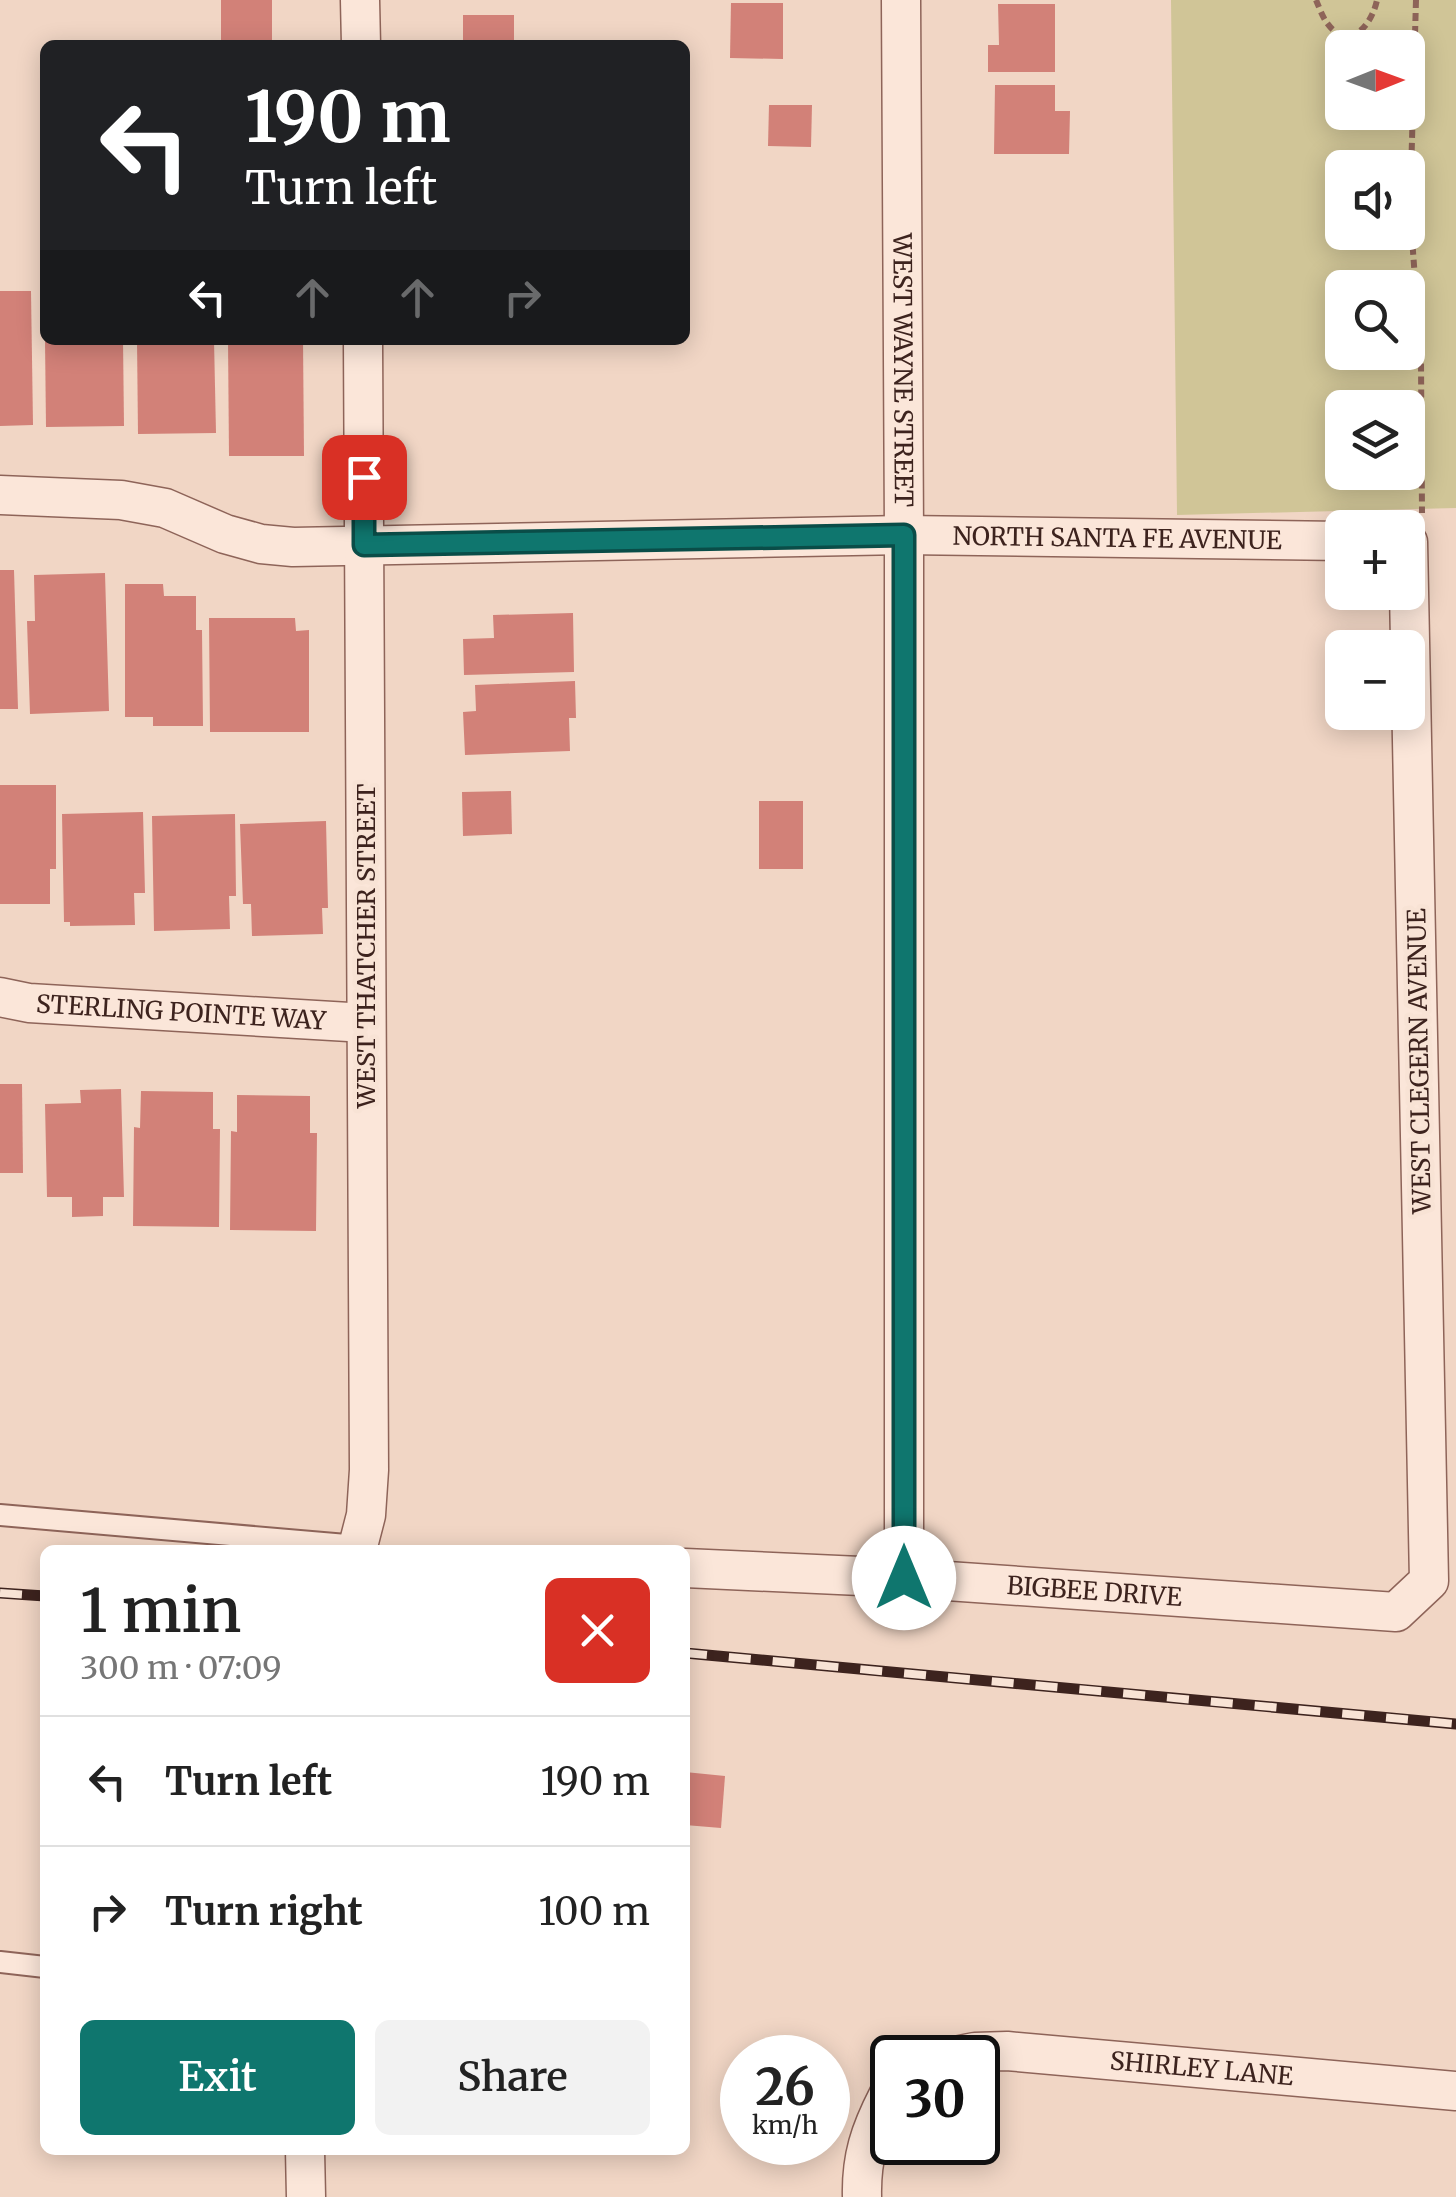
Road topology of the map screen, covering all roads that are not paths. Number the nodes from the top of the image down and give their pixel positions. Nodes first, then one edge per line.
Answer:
1 (360, 0) edge
2 (901, 0) edge
3 (361, 40) edge
4 (363, 345) edge
5 (0, 495) edge
6 (904, 535) junction
7 (1325, 541) edge
8 (364, 545) junction
9 (1409, 610) edge
10 (0, 997) edge
11 (366, 1023) junction
12 (0, 1515) edge
13 (321, 1545) edge
14 (364, 1545) edge
15 (690, 1568) edge
16 (904, 1578) junction
17 (1429, 1581) joint
18 (0, 1962) edge
19 (40, 1966) edge
20 (1000, 2051) edge
21 (1456, 2091) edge
22 (870, 2135) edge
23 (305, 2155) edge
24 (306, 2197) edge
25 (862, 2197) edge

1 - 3 street
2 - 6 street, WEST WAYNE STREET
4 - 8 street, WEST THATCHER STREET
5 - 8 street, NORTH SANTA FE AVENUE
6 - 7 street, NORTH SANTA FE AVENUE
6 - 8 street, NORTH SANTA FE AVENUE
6 - 16 street, WEST WAYNE STREET
8 - 11 street, WEST THATCHER STREET
9 - 17 street, WEST CLEGERN AVENUE
10 - 11 street, STERLING POINTE WAY
11 - 14 street, WEST THATCHER STREET
12 - 13 lane
15 - 16 street, BIGBEE DRIVE
16 - 17 street, BIGBEE DRIVE
18 - 19 lane
20 - 21 street, SHIRLEY LANE
22 - 25 street
23 - 24 street

